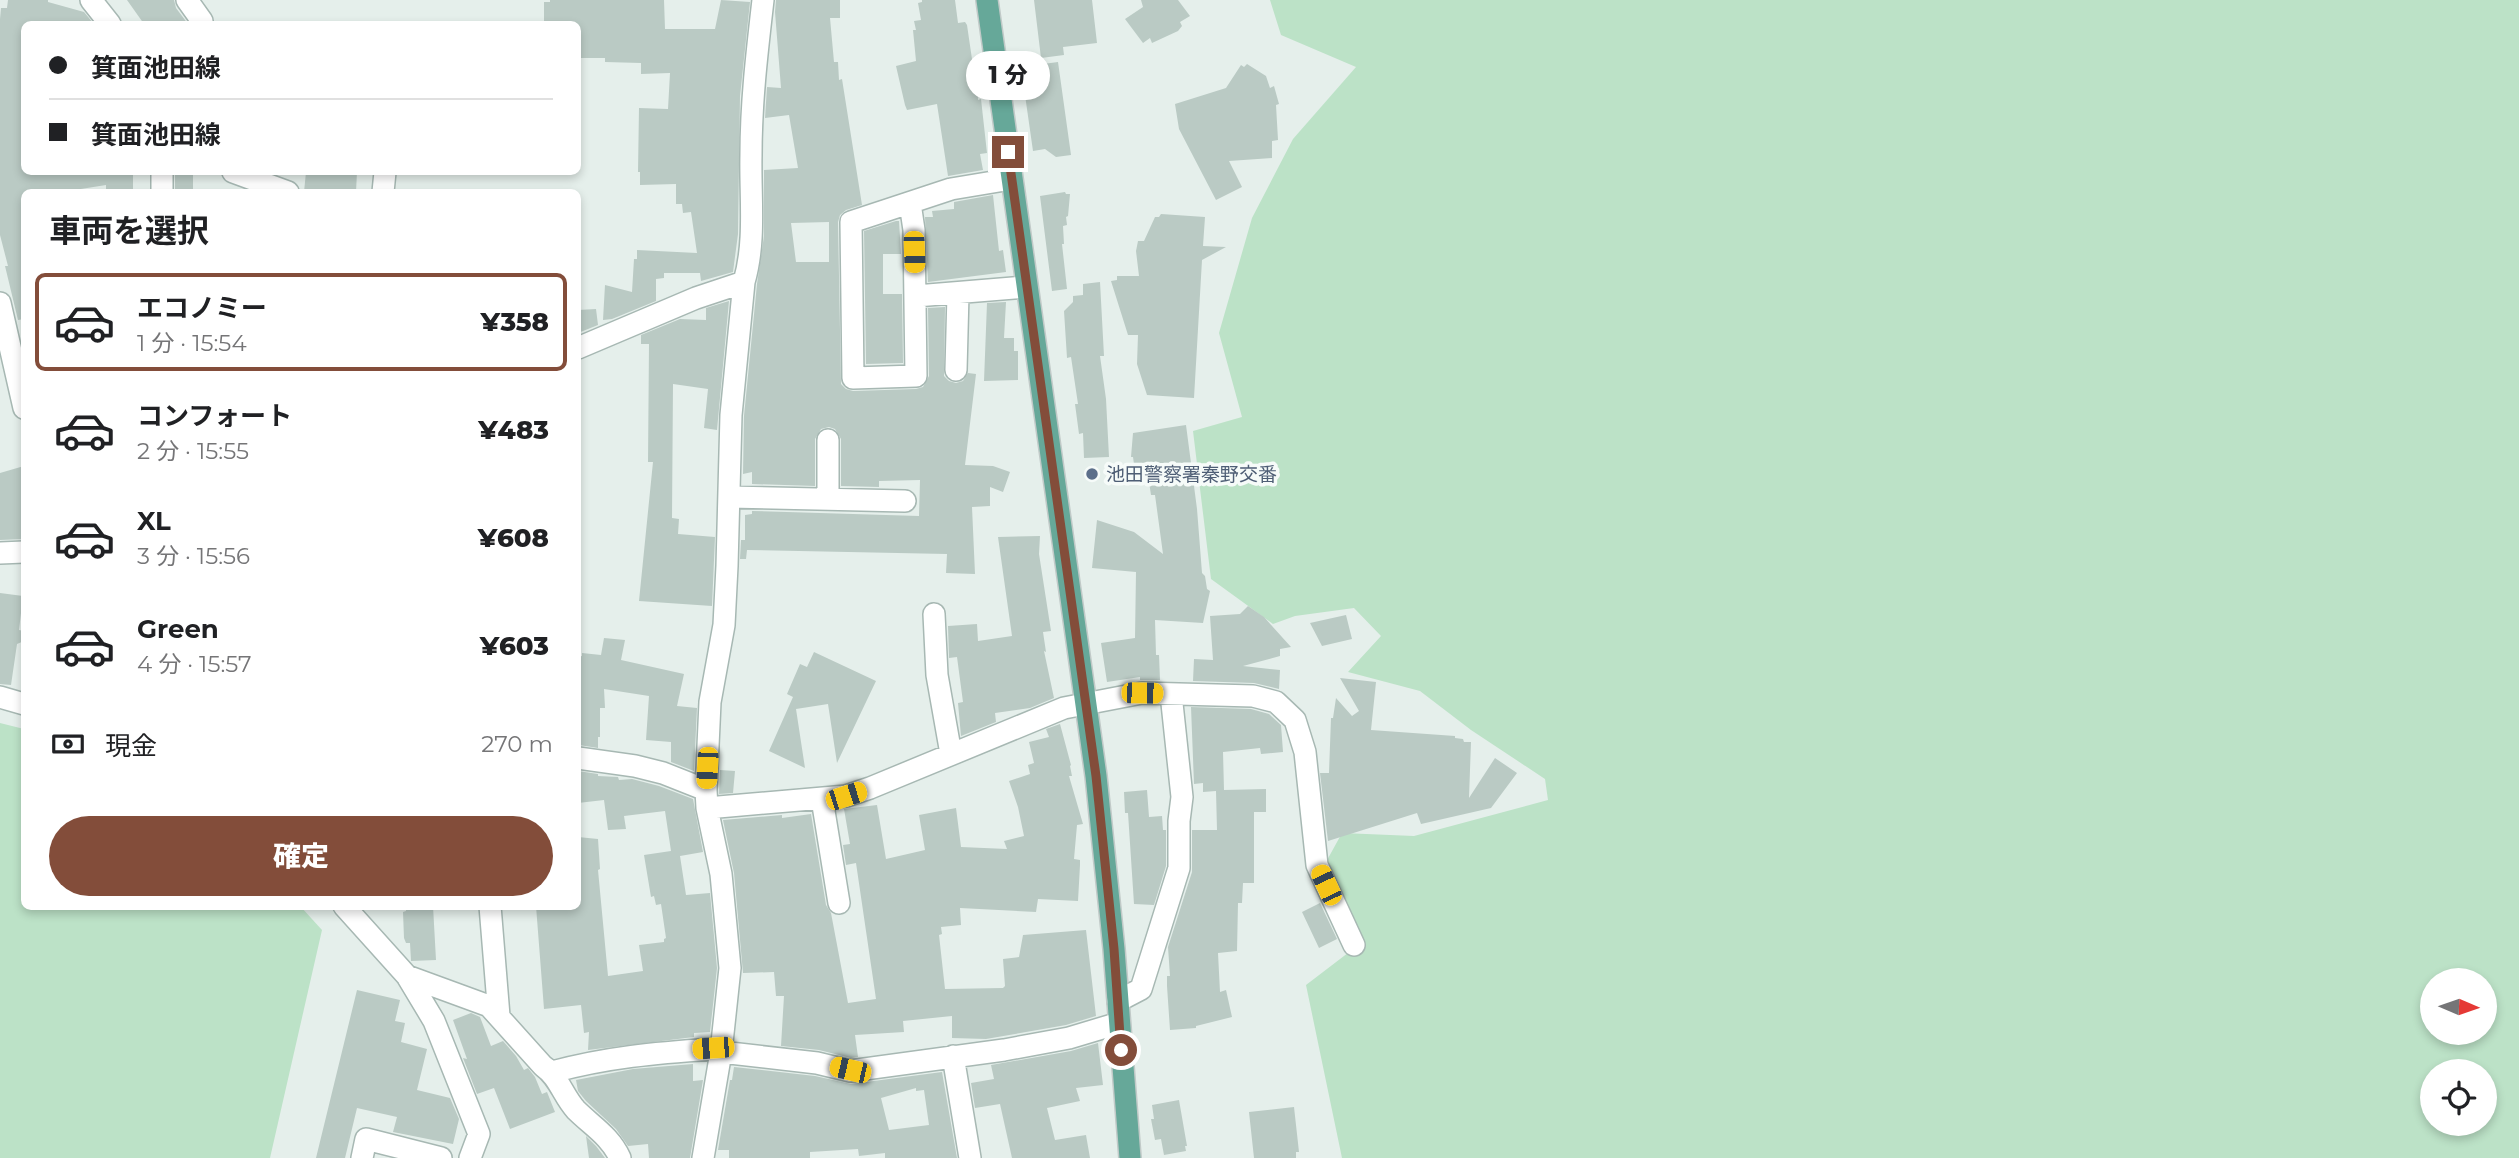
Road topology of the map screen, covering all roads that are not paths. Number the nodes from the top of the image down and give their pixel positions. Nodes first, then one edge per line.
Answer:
1 (91, 0) edge
2 (187, 0) edge
3 (763, 0) edge
4 (987, 0) edge
5 (202, 20) dead end
6 (108, 21) edge
7 (246, 175) edge
8 (1012, 179) junction
9 (280, 183) edge
10 (910, 203) junction
11 (744, 282) junction
12 (1026, 287) junction
13 (958, 293) junction
14 (916, 296) junction
15 (0, 303) edge
16 (581, 347) edge
17 (956, 370) dead end
18 (21, 395) edge
19 (828, 440) dead end
20 (729, 497) junction
21 (828, 499) junction
22 (905, 500) dead end
23 (21, 552) edge
24 (0, 553) edge
25 (934, 614) dead end
26 (1171, 694) junction
27 (0, 697) edge
28 (21, 703) edge
29 (1084, 703) junction
30 (951, 754) junction
31 (581, 758) edge
32 (706, 799) junction
33 (822, 799) junction
34 (839, 903) dead end
35 (348, 910) edge
36 (490, 910) edge
37 (1354, 945) dead end
38 (408, 976) junction
39 (1118, 1012) junction
40 (499, 1016) junction
41 (721, 1052) junction
42 (953, 1056) junction
43 (552, 1072) junction
44 (362, 1158) edge
45 (441, 1158) edge
46 (470, 1158) edge
47 (620, 1158) edge
48 (703, 1158) edge
49 (970, 1158) edge
50 (1130, 1158) edge

1 - 6 street
2 - 5 street
3 - 11 street
4 - 8 main road
7 - 9 street
8 - 10 street
8 - 12 main road
10 - 14 street
10 - 14 street
11 - 16 street
11 - 20 street
12 - 13 street
12 - 29 main road
13 - 14 street
13 - 17 street
15 - 18 street
19 - 21 street
20 - 21 street
20 - 32 street
21 - 22 street
23 - 24 street
25 - 30 street
26 - 29 street
26 - 37 street
26 - 39 street
27 - 28 street
29 - 30 street
29 - 39 main road
30 - 33 street
31 - 32 street
32 - 33 street
32 - 41 street
33 - 34 street
35 - 38 street
36 - 40 street
38 - 40 street
38 - 46 street
39 - 42 street
39 - 50 main road
40 - 43 street
41 - 42 street
41 - 43 street
41 - 48 street
42 - 49 street
43 - 47 street
44 - 45 street

